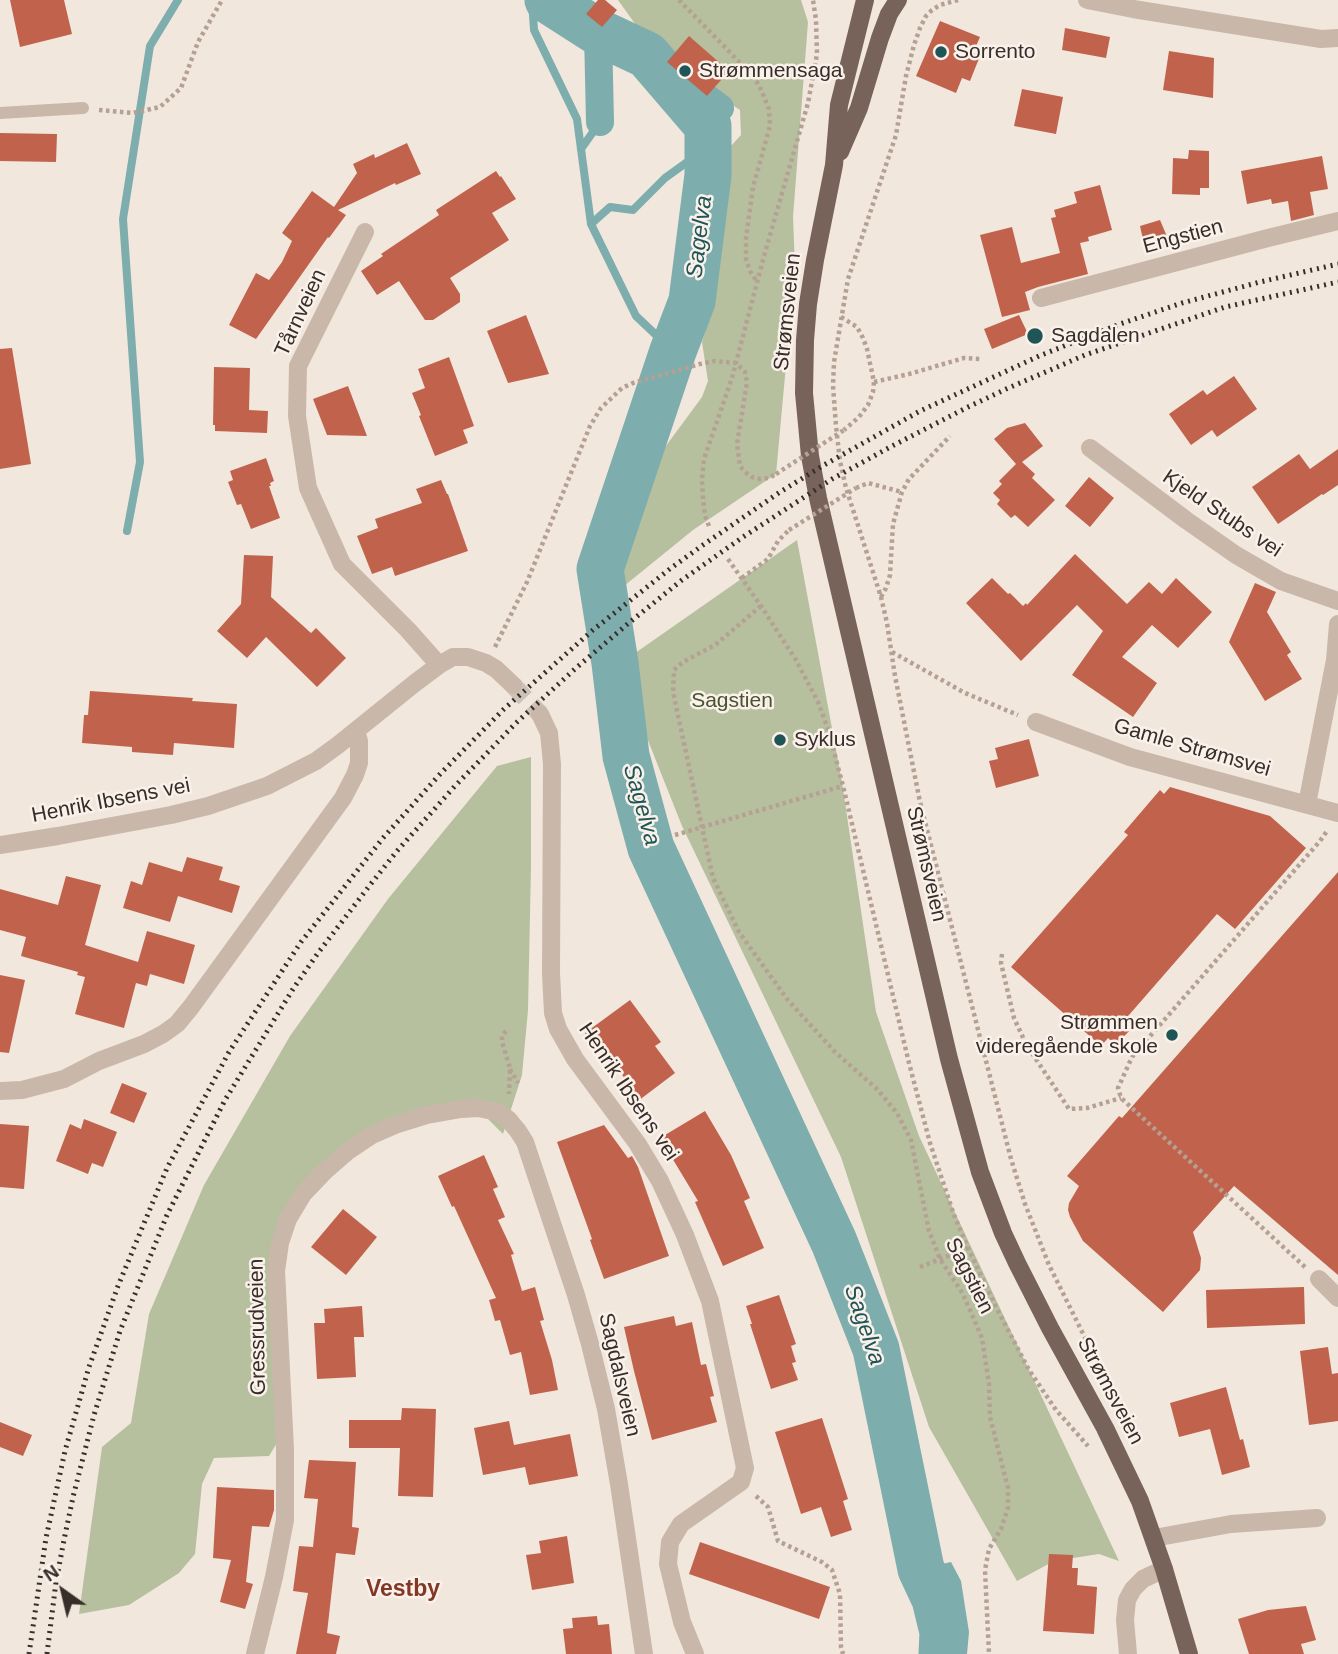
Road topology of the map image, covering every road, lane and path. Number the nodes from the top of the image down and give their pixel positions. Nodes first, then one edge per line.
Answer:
1 (222, 0) edge
2 (679, 0) edge
3 (813, 0) edge
4 (865, 0) edge
5 (898, 0) edge
6 (958, 0) edge
7 (1087, 0) edge
8 (1338, 38) edge
9 (83, 108) joint
10 (0, 113) edge
11 (834, 165) junction
12 (1338, 221) edge
13 (365, 232) dead end
14 (757, 283) junction
15 (1041, 298) dead end
16 (841, 317) junction
17 (981, 359) dead end
18 (736, 363) junction
19 (874, 382) junction
20 (950, 436) dead end
21 (1090, 448) dead end
22 (902, 492) junction
23 (709, 526) dead end
24 (728, 559) dead end
25 (742, 578) junction
26 (881, 597) junction
27 (1338, 601) edge
28 (761, 606) junction
29 (1338, 624) edge
30 (891, 652) junction
31 (486, 663) junction
32 (439, 665) junction
33 (513, 685) tunnel mouth
34 (540, 714) tunnel mouth
35 (1035, 722) joint
36 (356, 731) junction
37 (843, 786) junction
38 (1307, 804) junction
39 (1338, 813) edge
40 (702, 827) junction
41 (675, 835) dead end
42 (0, 845) edge
43 (1002, 954) dead end
44 (506, 1031) dead end
45 (510, 1068) junction
46 (518, 1083) dead end
47 (0, 1091) edge
48 (1121, 1098) junction
49 (508, 1119) junction
50 (968, 1248) junction
51 (940, 1259) junction
52 (920, 1266) dead end
53 (1319, 1279) joint
54 (1338, 1297) edge
55 (1103, 1374) dead end
56 (1094, 1451) dead end
57 (741, 1482) junction
58 (1317, 1518) dead end
59 (1154, 1538) junction
60 (1164, 1569) junction
61 (255, 1654) edge
62 (644, 1654) edge
63 (695, 1654) edge
64 (843, 1654) edge
65 (989, 1654) edge
66 (1128, 1654) edge
67 (1189, 1654) edge

1 - 9 path
2 - 14 path
3 - 14 path
4 - 11 main road, Strømsveien
5 - 11 main road, Strømsveien
6 - 16 path
7 - 8 street
9 - 10 lane
11 - 59 main road, Strømsveien
12 - 15 street, Engstien
13 - 32 street, Tårnveien
14 - 18 path
16 - 19 path
16 - 26 path
17 - 19 path
18 - 19 path, bridge
18 - 23 path
18 - 31 path
20 - 22 path
21 - 27 street, Kjeld Stubs vei
22 - 25 path, bridge
22 - 26 path
24 - 25 path
25 - 28 path
26 - 30 path
28 - 37 path
28 - 40 path, Sagstien
29 - 38 street
30 - 35 path
30 - 55 path
31 - 32 street, Henrik Ibsens vei
31 - 33 street, Henrik Ibsens vei
32 - 36 street, Henrik Ibsens vei
34 - 57 street, Henrik Ibsens vei
35 - 38 street, Gamle Strømsvei
36 - 42 street, Henrik Ibsens vei
36 - 47 street
37 - 40 path
37 - 50 path
38 - 39 street, Gamle Strømsvei
39 - 48 path
40 - 41 path
40 - 51 path, Sagstien
43 - 48 path
44 - 45 path
45 - 46 path
45 - 49 path
48 - 53 path
49 - 61 street, Gressrudveien
49 - 62 street, Sagdalsveien
50 - 51 path
50 - 56 path
51 - 52 path
51 - 65 path, Sagstien
53 - 54 street
57 - 63 street
57 - 64 path
58 - 59 street
59 - 60 main road, Strømsveien
60 - 66 street
60 - 67 main road, Strømsveien

